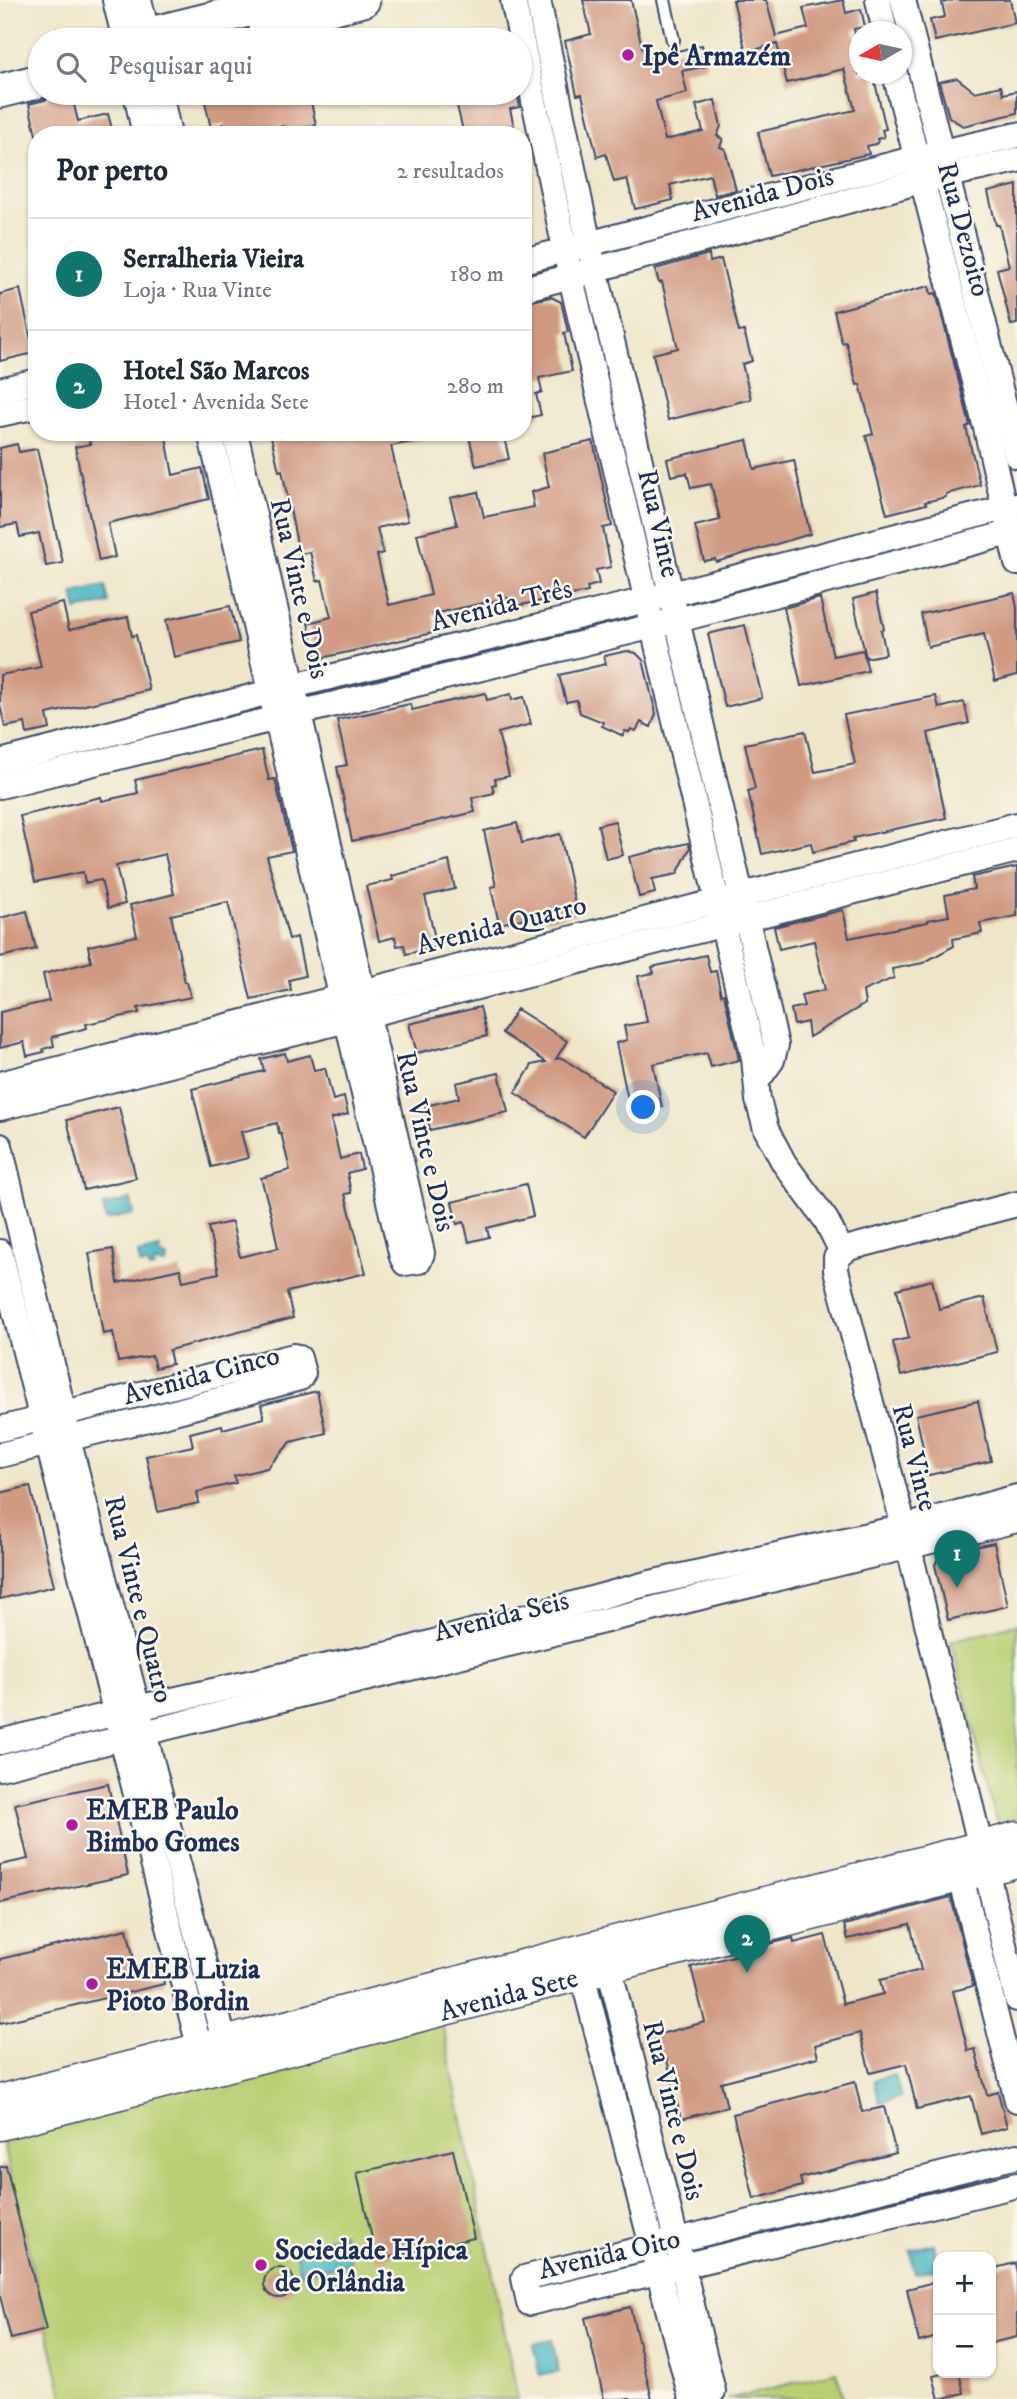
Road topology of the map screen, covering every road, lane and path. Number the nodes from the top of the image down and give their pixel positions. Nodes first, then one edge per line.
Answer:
1 (115, 0) edge
2 (139, 0) edge
3 (289, 0) edge
4 (363, 0) edge
5 (513, 0) edge
6 (538, 0) edge
7 (664, 0) edge
8 (878, 0) edge
9 (903, 0) edge
10 (883, 21) edge
11 (131, 28) edge
12 (138, 28) edge
13 (180, 28) edge
14 (250, 28) edge
15 (520, 28) edge
16 (673, 40) dead end
17 (28, 64) edge
18 (0, 71) edge
19 (532, 74) edge
20 (28, 84) edge
21 (899, 84) edge
22 (0, 91) edge
23 (139, 105) edge
24 (163, 105) edge
25 (143, 126) edge
26 (167, 126) edge
27 (1017, 135) edge
28 (1017, 160) edge
29 (930, 167) junction
30 (577, 248) junction
31 (532, 259) edge
32 (582, 274) junction
33 (532, 287) edge
34 (28, 383) edge
35 (0, 390) edge
36 (28, 408) edge
37 (0, 414) edge
38 (213, 441) edge
39 (237, 441) edge
40 (1017, 456) edge
41 (1011, 507) edge
42 (1014, 532) edge
43 (1017, 563) edge
44 (671, 594) junction
45 (647, 599) junction
46 (678, 620) junction
47 (653, 625) junction
48 (282, 690) junction
49 (288, 716) junction
50 (0, 762) edge
51 (0, 786) edge
52 (1017, 825) edge
53 (1017, 850) edge
54 (732, 909) junction
55 (351, 993) junction
56 (357, 1018) junction
57 (756, 1069) junction
58 (0, 1084) edge
59 (0, 1108) edge
60 (0, 1146) edge
61 (1017, 1204) edge
62 (0, 1252) edge
63 (839, 1255) junction
64 (53, 1417) junction
65 (0, 1429) edge
66 (58, 1442) junction
67 (0, 1455) edge
68 (1017, 1497) edge
69 (1017, 1520) edge
70 (906, 1537) junction
71 (126, 1710) junction
72 (133, 1736) junction
73 (0, 1742) edge
74 (0, 1768) edge
75 (1017, 1837) edge
76 (970, 1862) junction
77 (1017, 1862) edge
78 (593, 1959) junction
79 (1017, 1999) edge
80 (215, 2056) junction
81 (0, 2100) edge
82 (1017, 2100) edge
83 (0, 2125) edge
84 (1017, 2156) edge
85 (1017, 2185) edge
86 (676, 2240) junction
87 (652, 2246) junction
88 (682, 2267) junction
89 (658, 2272) junction

1 - 11 street
2 - 12 street
3 - 13 main road
4 - 14 main road
5 - 15 street, Rua Vinte
6 - 30 street, Rua Vinte
7 - 16 lane
8 - 10 street
9 - 29 street, Rua Dezoito
17 - 18 main road
19 - 30 street, Rua Vinte
20 - 22 main road
21 - 29 street, Rua Dezoito
23 - 25 street
24 - 26 street
27 - 29 street, Avenida Dois
28 - 29 street, Avenida Dois
29 - 30 street, Avenida Dois
29 - 32 street, Avenida Dois
29 - 40 street, Rua Dezoito
29 - 41 street, Rua Dezoito
30 - 31 street, Avenida Dois
30 - 32 street, Rua Vinte
32 - 33 street, Avenida Dois
32 - 44 street, Rua Vinte
32 - 45 street, Rua Vinte
34 - 35 street
36 - 37 street
38 - 48 street, Rua Vinte e Dois
39 - 48 street, Rua Vinte e Dois
41 - 42 street, Rua Dezoito
41 - 44 street, Avenida Três
42 - 43 street, Rua Dezoito
42 - 46 street, Avenida Três
44 - 45 street, Avenida Três
44 - 46 street, Rua Vinte
45 - 47 street, Rua Vinte
45 - 48 street, Avenida Três
46 - 47 street, Avenida Três
46 - 54 street, Rua Vinte
47 - 49 street, Avenida Três
47 - 54 street, Rua Vinte
48 - 49 street, Rua Vinte e Dois
48 - 50 street, Avenida Três
49 - 51 street, Avenida Três
49 - 55 street, Rua Vinte e Dois
52 - 54 street, Avenida Quatro
53 - 54 street, Avenida Quatro
54 - 55 street, Avenida Quatro
54 - 56 street, Avenida Quatro
54 - 57 street, Rua Vinte
54 - 57 street, Rua Vinte
55 - 56 street, Rua Vinte e Dois
55 - 58 street, Avenida Quatro
56 - 56 street, Rua Vinte e Dois
56 - 59 street, Avenida Quatro
57 - 63 street, Rua Vinte
60 - 64 street, Rua Vinte e Quatro
61 - 63 street
62 - 64 street, Rua Vinte e Quatro
63 - 70 street, Rua Vinte
64 - 65 street, Avenida Cinco
64 - 66 street, Rua Vinte e Quatro
64 - 66 street, Avenida Cinco
66 - 67 street, Avenida Cinco
66 - 71 street, Rua Vinte e Quatro
68 - 70 street, Avenida Seis
69 - 70 street, Avenida Seis
70 - 71 street, Avenida Seis
70 - 72 street, Avenida Seis
70 - 76 street, Rua Vinte
71 - 72 street, Rua Vinte e Quatro
71 - 73 street, Avenida Seis
72 - 74 street, Avenida Seis
72 - 80 street, Rua Vinte e Quatro
75 - 76 street, Avenida Sete
76 - 77 street, Avenida Sete
76 - 78 street, Avenida Sete
76 - 79 street, Rua Vinte
76 - 82 street, Rua Vinte
78 - 80 street, Avenida Sete
78 - 86 street, Rua Vinte e Dois
78 - 87 street, Rua Vinte e Dois
80 - 81 street, Avenida Sete
80 - 83 street, Avenida Sete
84 - 86 street, Avenida Oito
85 - 88 street, Avenida Oito
86 - 87 street, Avenida Oito
86 - 88 street, Rua Vinte e Dois
87 - 89 street, Rua Vinte e Dois
87 - 89 street, Avenida Oito
88 - 89 street, Avenida Oito
88 - 89 street, Rua Vinte e Dois

